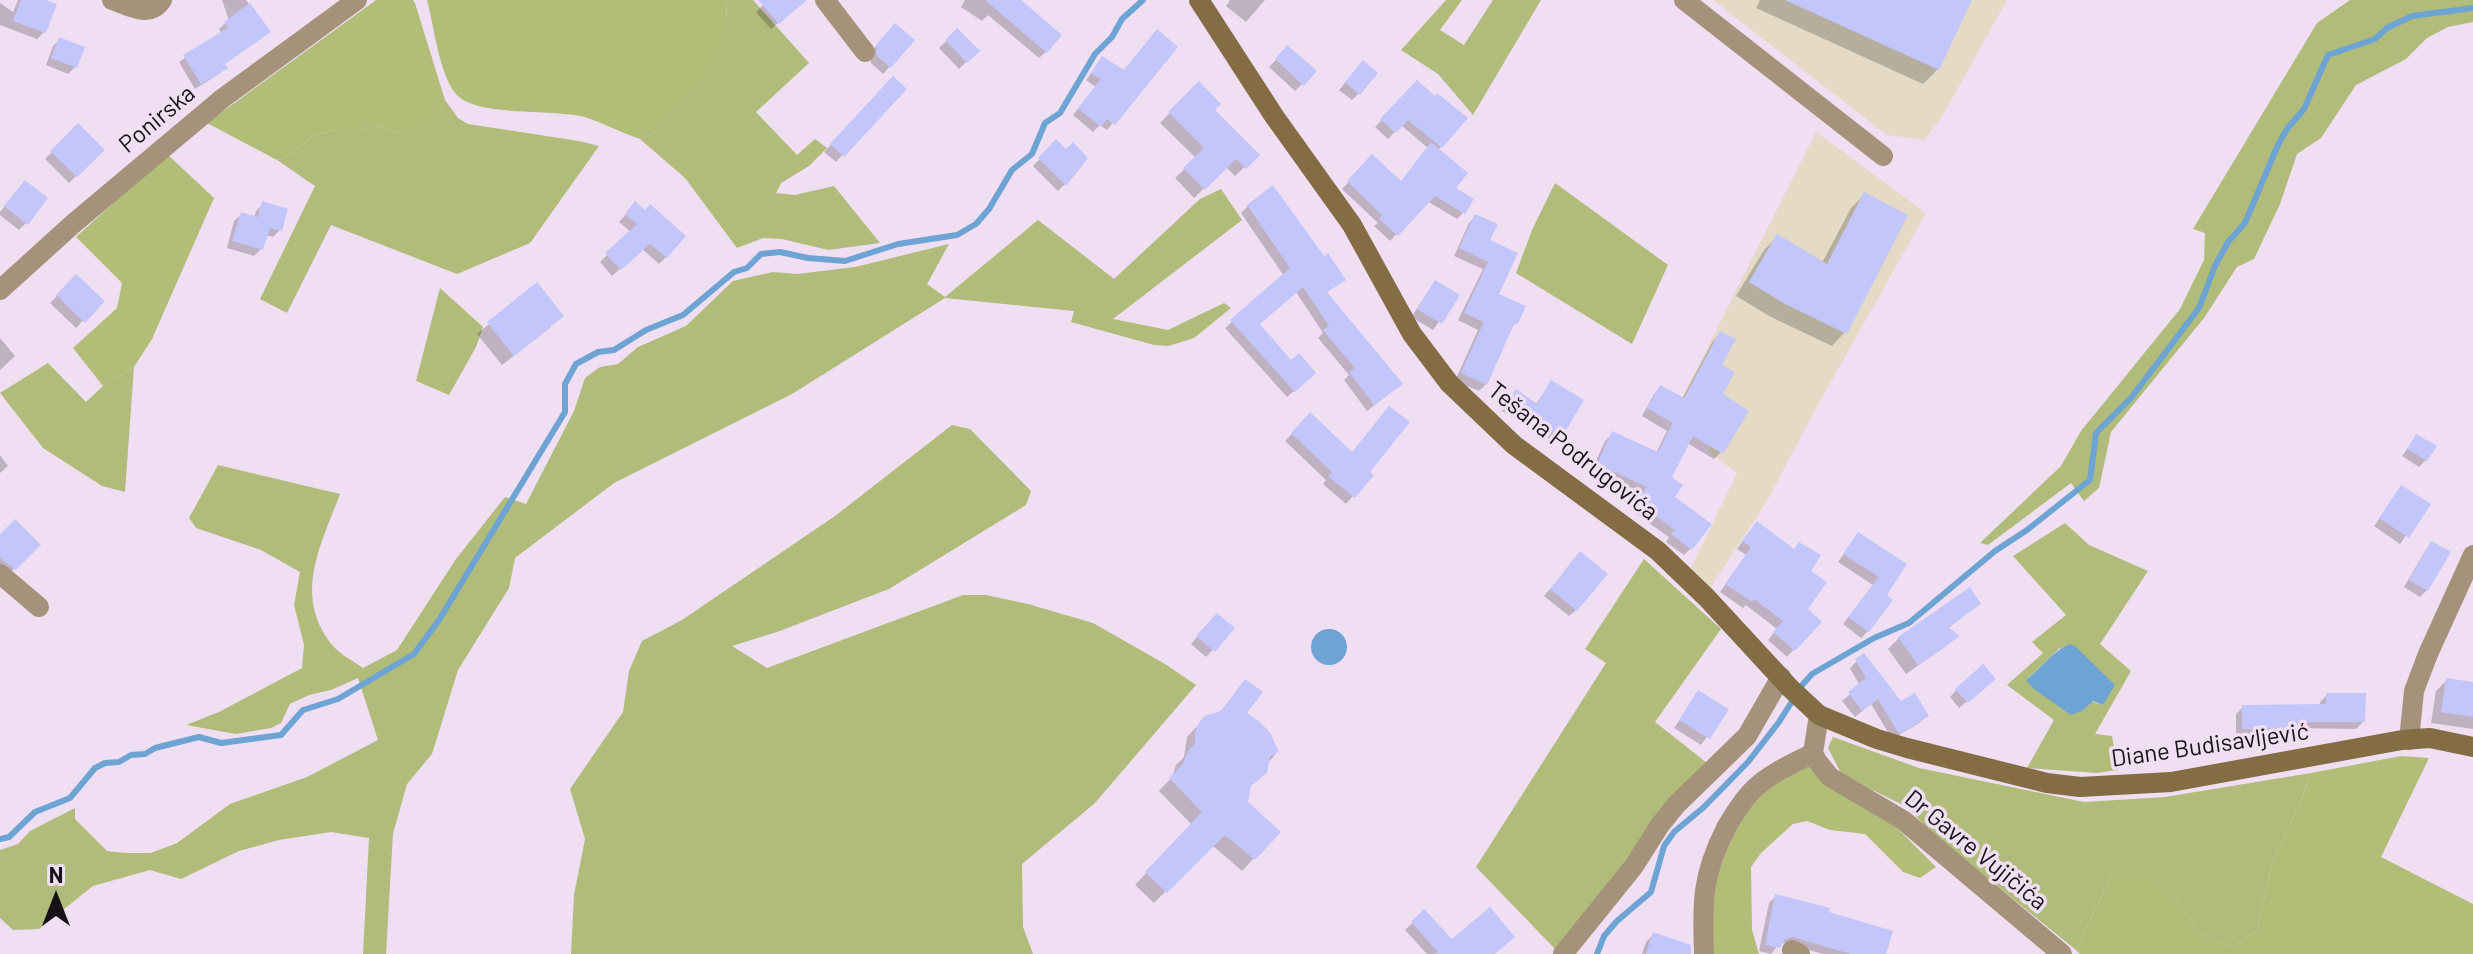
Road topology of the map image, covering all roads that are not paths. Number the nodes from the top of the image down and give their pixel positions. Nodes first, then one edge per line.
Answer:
1 (112, 0) edge
2 (162, 0) edge
3 (357, 0) edge
4 (825, 0) edge
5 (1199, 0) edge
6 (1684, 0) edge
7 (865, 52) dead end
8 (1883, 156) dead end
9 (0, 290) edge
10 (2473, 555) edge
11 (0, 574) edge
12 (39, 607) dead end
13 (1785, 682) junction
14 (1812, 709) junction
15 (2409, 740) junction
16 (2473, 747) edge
17 (1813, 753) junction
18 (1563, 954) edge
19 (1704, 954) edge
20 (2062, 954) edge

1 - 2 street
3 - 9 street, Ponirska
4 - 7 street
5 - 13 street, Tešana Podrugovića
6 - 8 street
10 - 15 street
11 - 12 street
13 - 14 street, Tešana Podrugovića
13 - 18 street
14 - 15 street, Diane Budisavljević
14 - 17 street
15 - 16 street, Diane Budisavljević
17 - 19 street
17 - 20 street, Dr Gavre Vujičića

